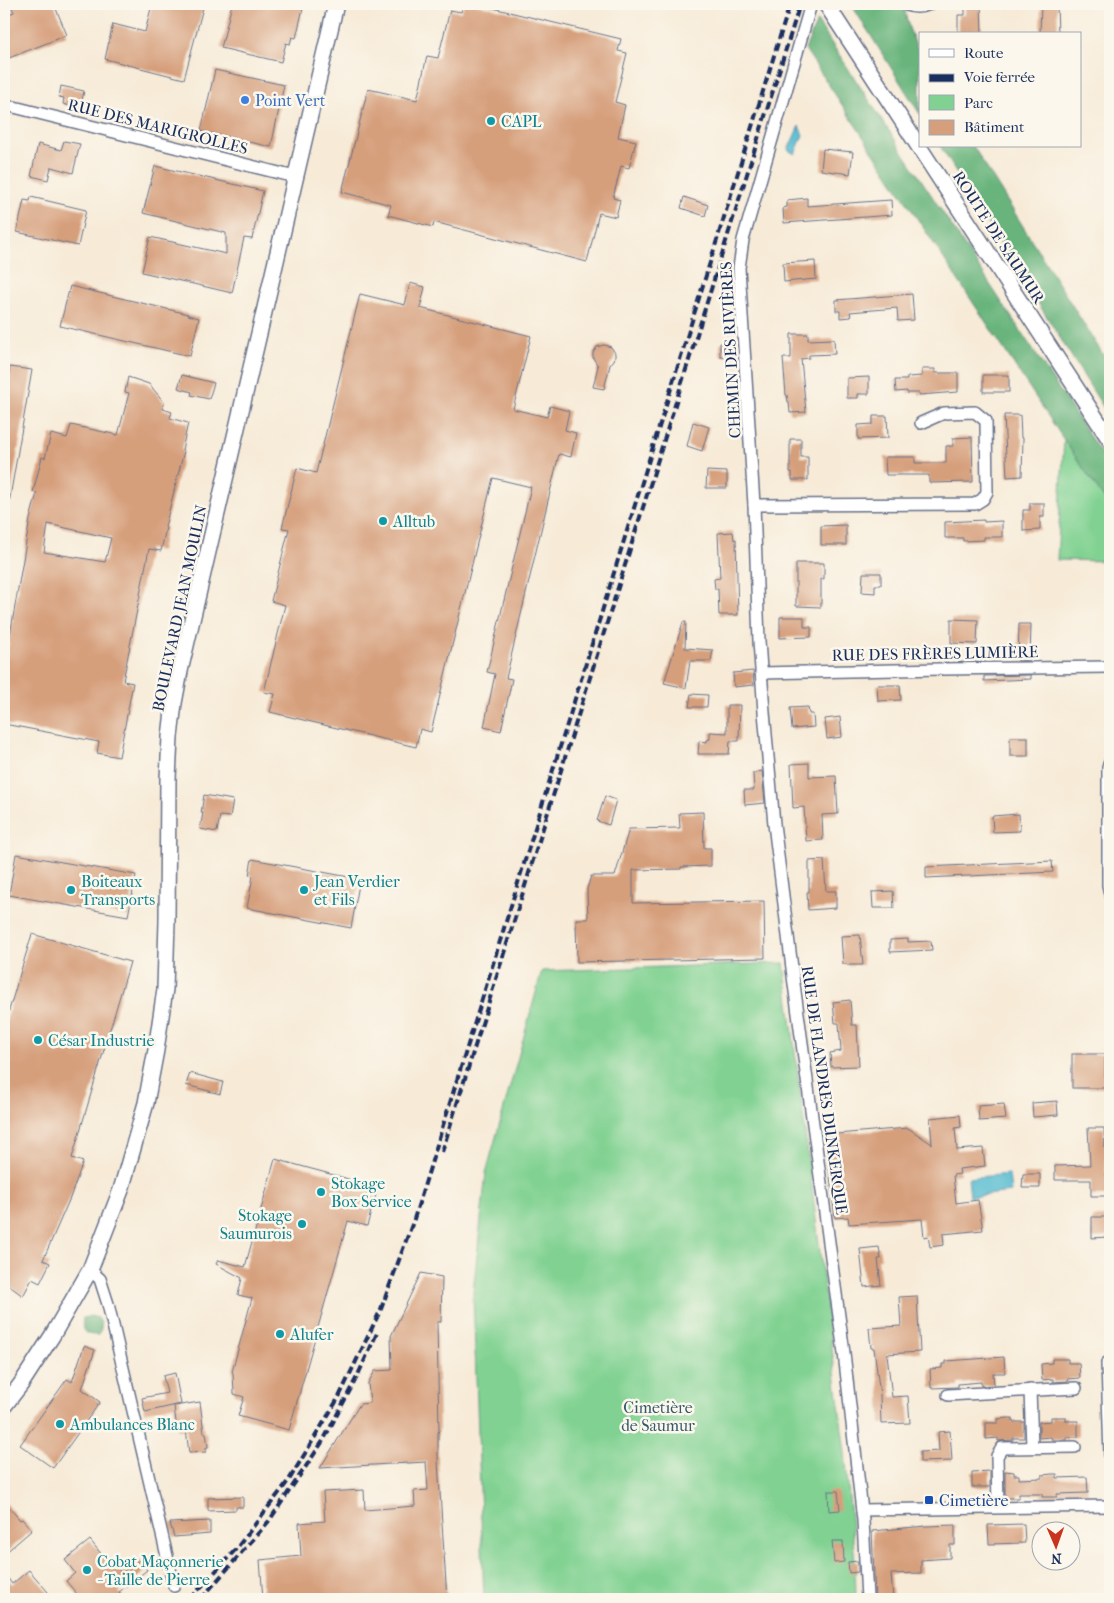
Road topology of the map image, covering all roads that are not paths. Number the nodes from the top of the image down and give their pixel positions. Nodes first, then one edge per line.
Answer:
1 (336, 4) edge
2 (811, 4) edge
3 (904, 4) edge
4 (930, 4) edge
5 (830, 9) edge
6 (14, 108) dead end
7 (919, 146) edge
8 (920, 148) edge
9 (295, 177) junction
10 (921, 423) dead end
11 (1110, 440) edge
12 (754, 505) junction
13 (1110, 668) edge
14 (761, 674) junction
15 (1110, 762) edge
16 (1110, 894) edge
17 (90, 1270) junction
18 (1107, 1363) dead end
19 (1076, 1388) dead end
20 (1030, 1390) junction
21 (948, 1395) dead end
22 (4, 1406) edge
23 (1075, 1447) dead end
24 (1032, 1448) junction
25 (1110, 1456) edge
26 (1110, 1506) edge
27 (998, 1508) junction
28 (862, 1510) junction
29 (174, 1586) dead end
30 (867, 1599) edge

1 - 9 street, BOULEVARD JEAN MOULIN
2 - 12 street, CHEMIN DES RIVIÈRES
3 - 4 street
5 - 7 street, ROUTE DE SAUMUR
6 - 9 street, RUE DES MARIGROLLES
8 - 11 street, ROUTE DE SAUMUR
9 - 17 street, BOULEVARD JEAN MOULIN
10 - 12 street
12 - 14 street, CHEMIN DES RIVIÈRES
13 - 14 street, RUE DES FRÈRES LUMIÈRE
14 - 28 street, RUE DE FLANDRES DUNKERQUE
15 - 16 street
17 - 22 street, BOULEVARD JEAN MOULIN
17 - 29 street
18 - 25 street
19 - 20 street
20 - 21 street
20 - 24 street
23 - 24 street
24 - 27 street
26 - 27 street
27 - 28 street
28 - 30 street, RUE DE FLANDRES DUNKERQUE

